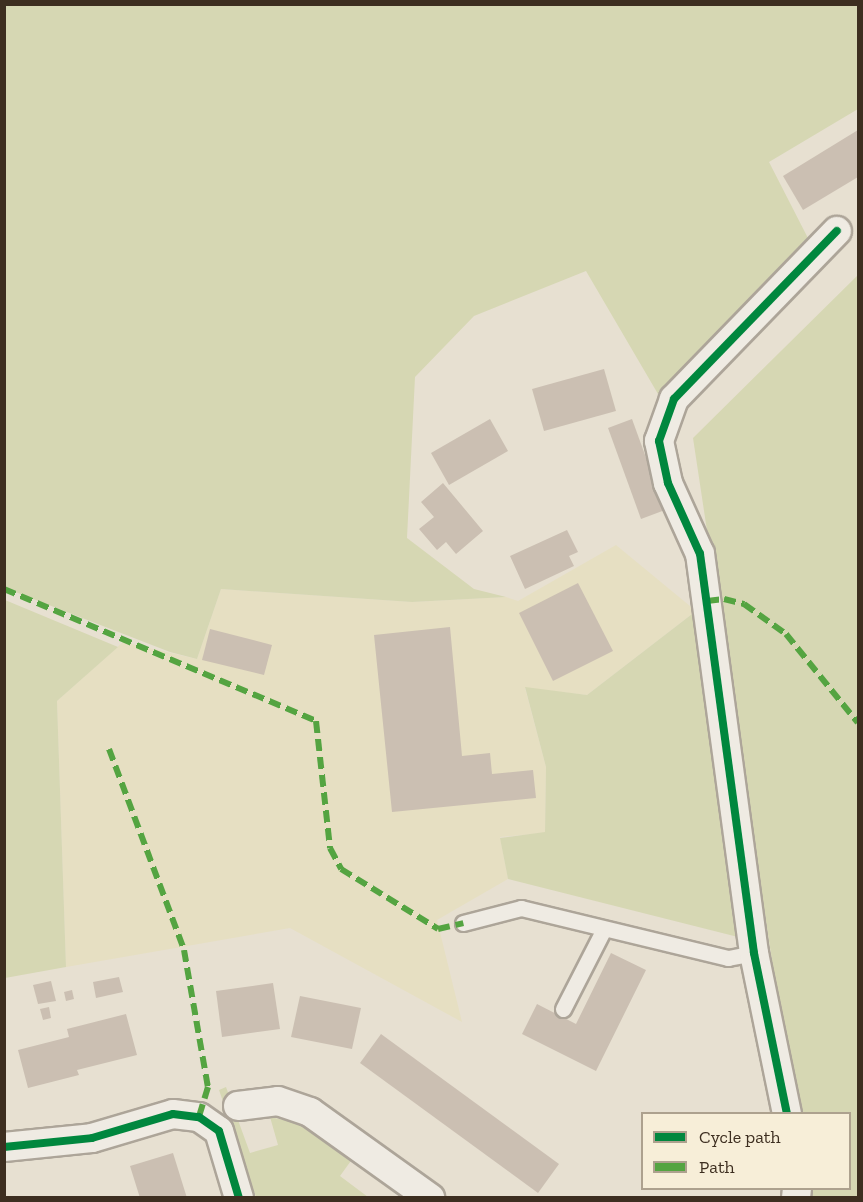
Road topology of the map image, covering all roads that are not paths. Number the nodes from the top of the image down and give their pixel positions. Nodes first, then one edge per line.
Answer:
1 (837, 231) dead end
2 (463, 923) dead end
3 (604, 929) junction
4 (754, 953) junction
5 (563, 1009) dead end
6 (238, 1106) dead end
7 (787, 1112) edge
8 (4, 1147) edge
9 (239, 1197) edge
10 (430, 1197) edge

1 - 4 street
2 - 3 lane
3 - 4 lane
3 - 5 lane
4 - 7 street
6 - 10 street
8 - 9 street

